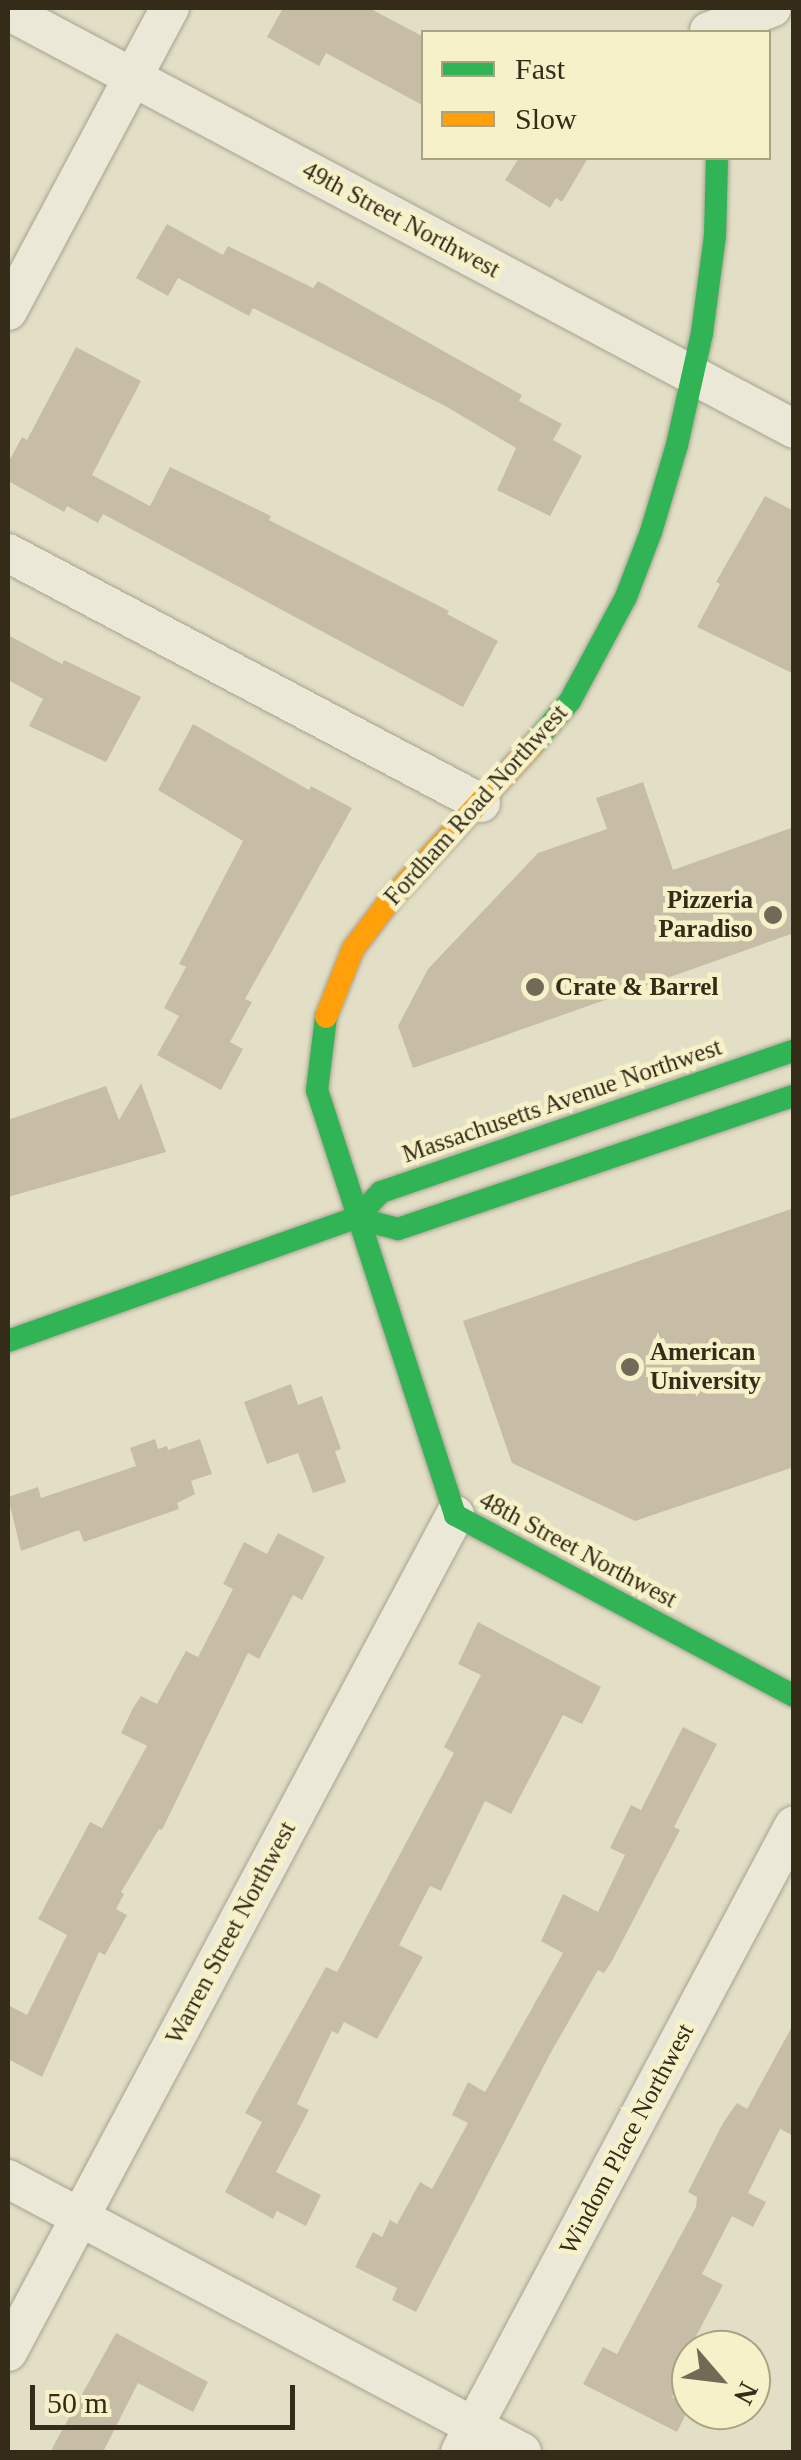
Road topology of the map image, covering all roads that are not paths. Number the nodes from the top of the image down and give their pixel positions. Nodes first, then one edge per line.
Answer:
1 (170, 8) edge
2 (772, 8) edge
3 (8, 11) edge
4 (707, 24) edge
5 (132, 77) junction
6 (717, 160) edge
7 (8, 311) edge
8 (693, 375) junction
9 (794, 429) edge
10 (8, 553) edge
11 (481, 804) junction
12 (794, 1051) edge
13 (794, 1096) edge
14 (356, 1218) junction
15 (8, 1342) edge
16 (455, 1516) junction
17 (794, 1696) edge
18 (794, 1825) edge
19 (8, 2179) edge
20 (79, 2217) junction
21 (8, 2352) edge
22 (467, 2440) edge
23 (522, 2452) edge

1 - 5 street
2 - 4 street
3 - 5 street, 49th Street Northwest
5 - 7 street
5 - 8 street, 49th Street Northwest
6 - 8 street, Fordham Road Northwest
8 - 9 street, 49th Street Northwest
8 - 11 street, Fordham Road Northwest
10 - 11 street
11 - 14 street, Fordham Road Northwest
12 - 14 street, Massachusetts Avenue Northwest
13 - 14 street
14 - 15 street, Massachusetts Avenue Northwest
14 - 16 street, 48th Street Northwest
16 - 17 street, 48th Street Northwest
16 - 20 street, Warren Street Northwest
18 - 22 street, Windom Place Northwest
19 - 20 street
20 - 21 street, Warren Street Northwest
20 - 22 street
22 - 23 street

